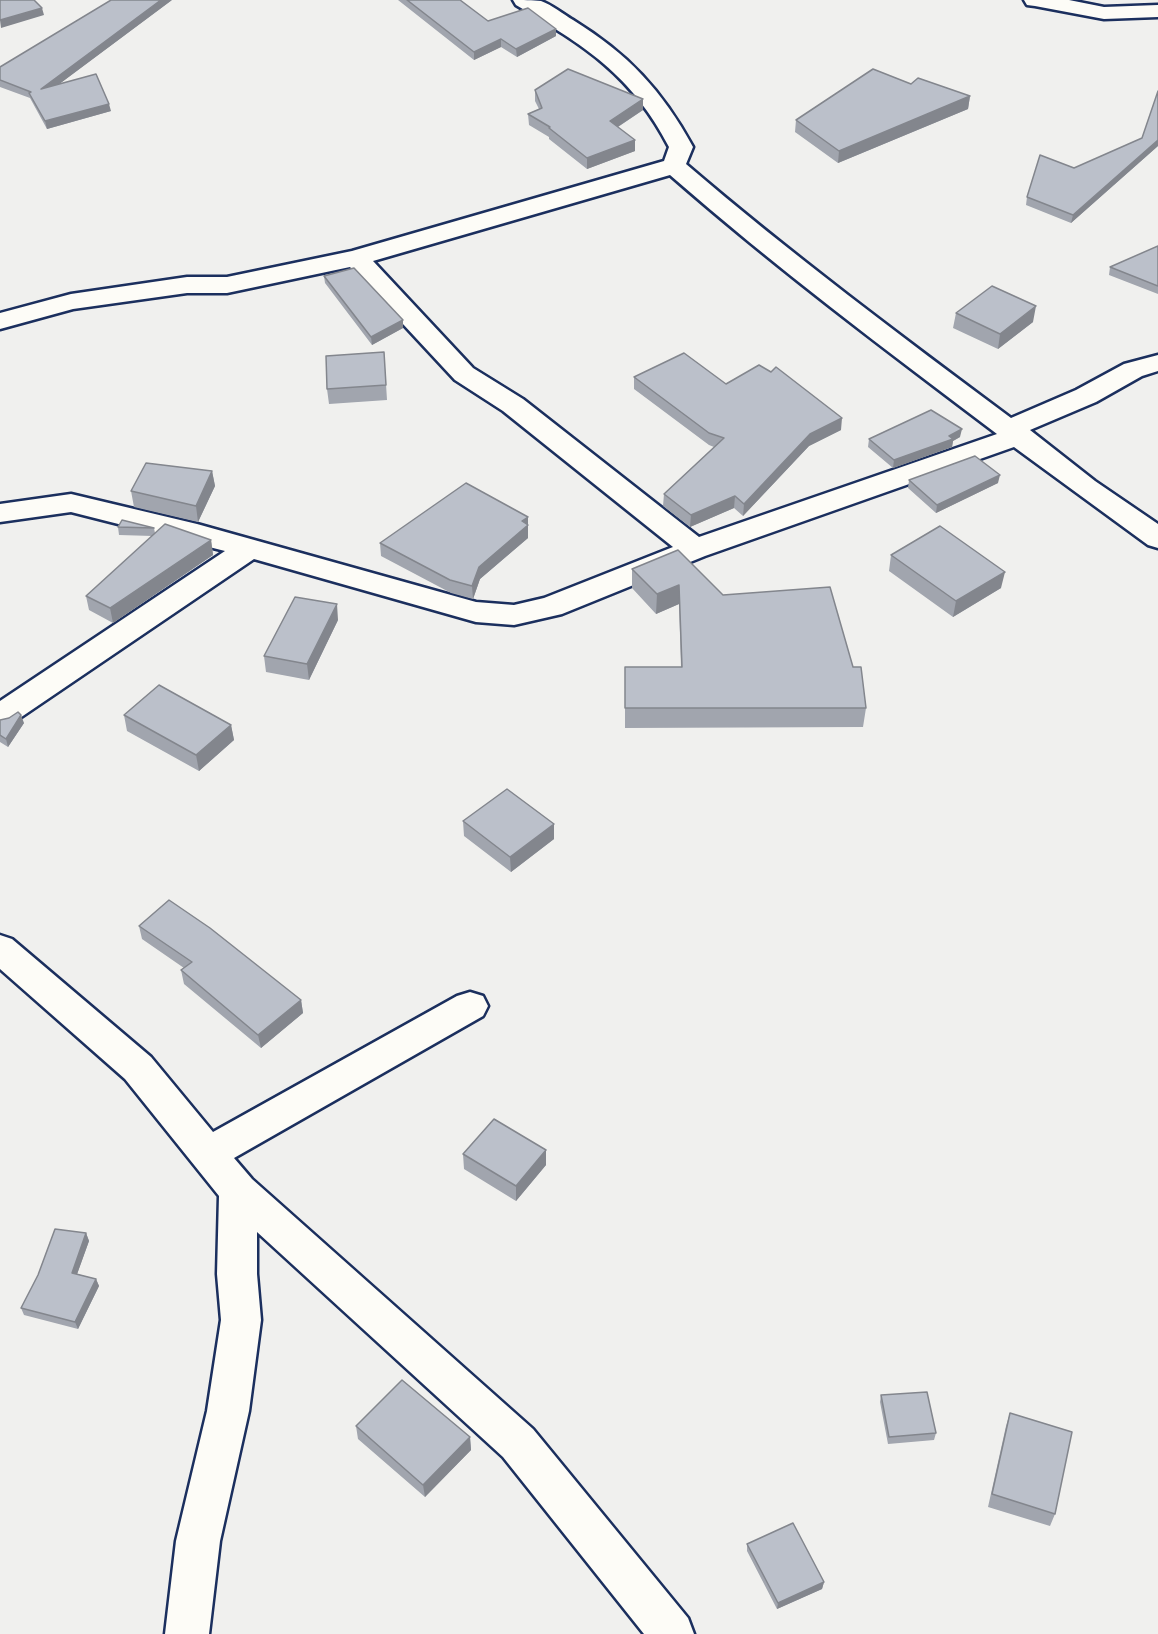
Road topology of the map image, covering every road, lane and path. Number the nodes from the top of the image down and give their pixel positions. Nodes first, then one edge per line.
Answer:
1 (524, 0) edge
2 (1035, 0) edge
3 (1158, 11) edge
4 (674, 166) junction
5 (356, 258) junction
6 (0, 321) edge
7 (1158, 363) edge
8 (1015, 433) junction
9 (0, 513) edge
10 (1158, 538) edge
11 (249, 548) junction
12 (695, 549) junction
13 (0, 716) edge
14 (0, 949) edge
15 (470, 1006) dead end
16 (207, 1154) junction
17 (238, 1191) junction
18 (187, 1634) edge
19 (672, 1634) edge

1 - 4 street
2 - 3 street
4 - 5 street
4 - 8 street
5 - 6 street
5 - 12 street
7 - 8 street
8 - 10 street
8 - 12 street
9 - 11 street
11 - 12 street
11 - 13 street
14 - 16 street
15 - 16 street
16 - 17 street
17 - 18 street
17 - 19 street

